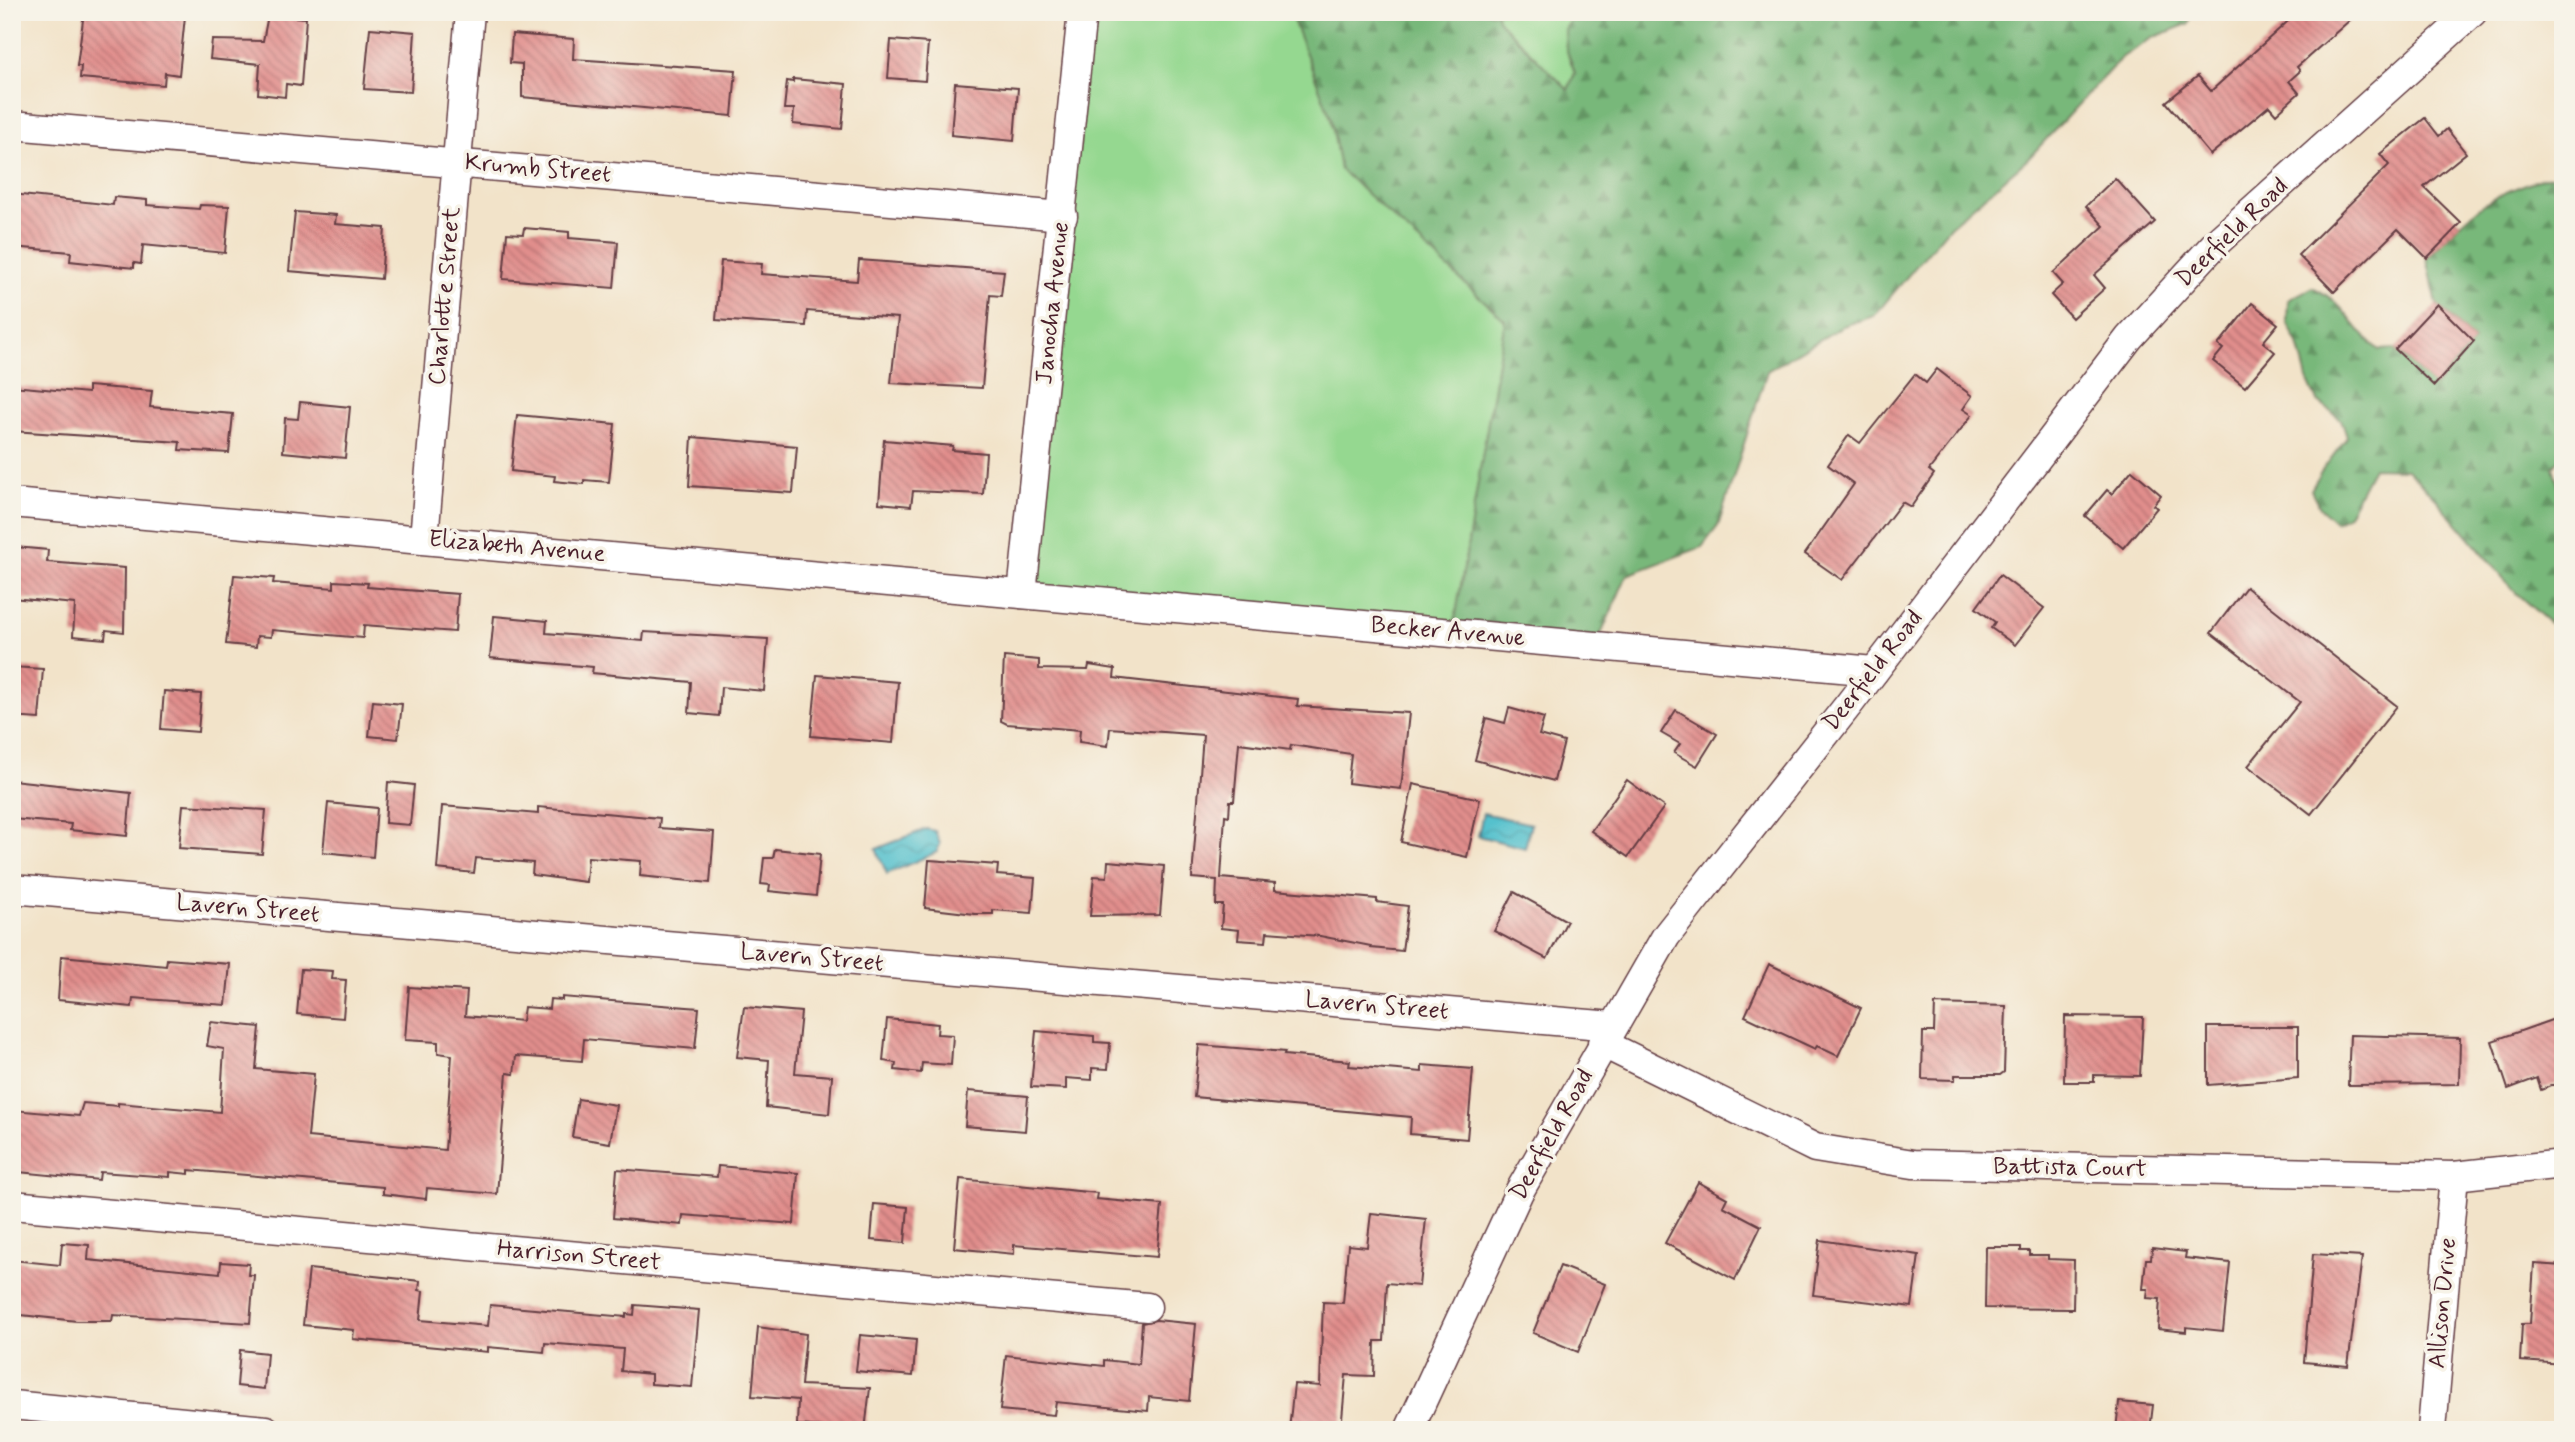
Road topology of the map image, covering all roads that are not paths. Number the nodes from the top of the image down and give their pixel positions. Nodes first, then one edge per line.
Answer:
1 (470, 12) edge
2 (1082, 12) edge
3 (2473, 12) edge
4 (12, 125) edge
5 (457, 161) junction
6 (1063, 216) junction
7 (12, 503) edge
8 (424, 538) junction
9 (1022, 594) junction
10 (1874, 671) junction
11 (12, 889) edge
12 (1608, 1035) junction
13 (2563, 1164) edge
14 (2454, 1176) junction
15 (12, 1205) edge
16 (1147, 1307) dead end
17 (12, 1405) edge
18 (266, 1430) edge
19 (1409, 1430) edge
20 (2432, 1430) edge

1 - 5 street, Charlotte Street
2 - 6 street, Janocha Avenue
3 - 10 street, Deerfield Road
4 - 5 street, Krumb Street
5 - 6 street, Krumb Street
5 - 8 street, Charlotte Street
6 - 9 street, Janocha Avenue
7 - 8 street, Elizabeth Avenue
8 - 9 street, Elizabeth Avenue
9 - 10 street, Becker Avenue
10 - 12 street, Deerfield Road
11 - 12 street, Lavern Street
12 - 14 street, Battista Court
12 - 19 street, Deerfield Road
13 - 14 street, Battista Court
14 - 20 street, Allison Drive
15 - 16 street, Harrison Street
17 - 18 street

